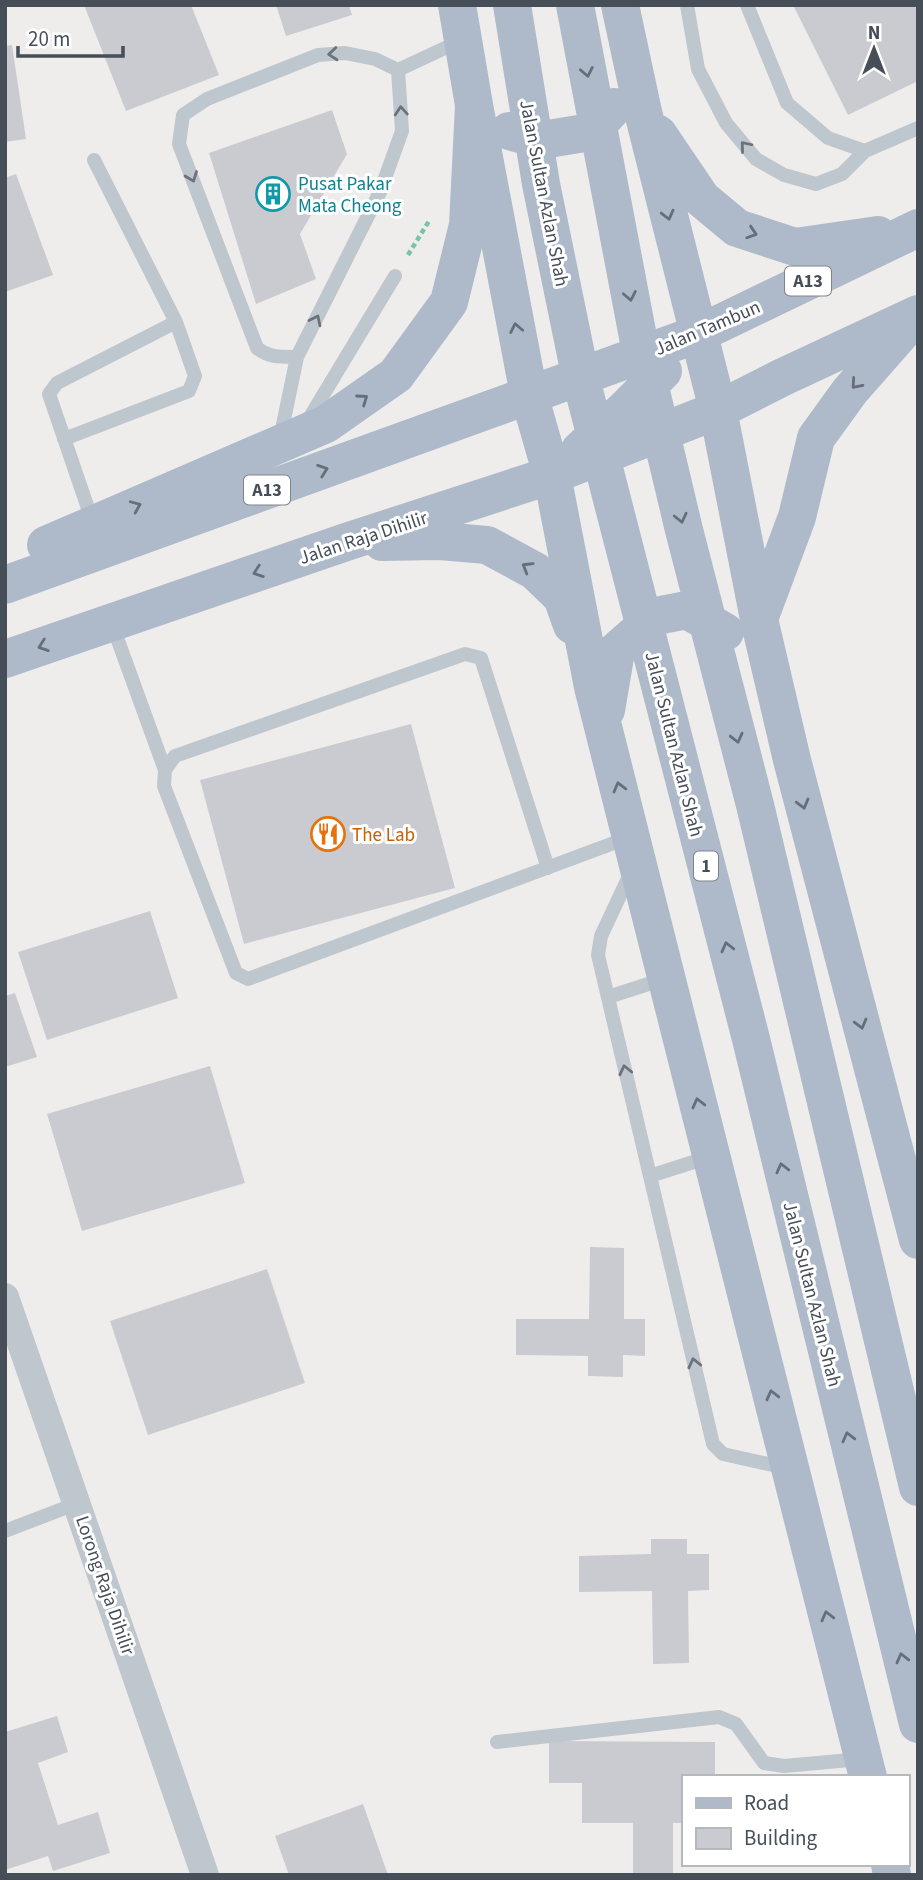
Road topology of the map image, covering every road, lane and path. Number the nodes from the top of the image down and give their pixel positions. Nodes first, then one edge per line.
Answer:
1 (512, 5) edge
2 (575, 5) edge
3 (687, 5) edge
4 (747, 5) edge
5 (621, 13) edge
6 (460, 23) edge
7 (398, 70) junction
8 (471, 92) junction
9 (643, 112) junction
10 (918, 128) edge
11 (864, 151) junction
12 (94, 160) dead end
13 (916, 229) edge
14 (395, 276) dead end
15 (918, 315) edge
16 (176, 322) junction
17 (698, 334) junction
18 (297, 358) junction
19 (529, 395) junction
20 (625, 409) junction
21 (718, 410) junction
22 (64, 439) junction
23 (289, 440) junction
24 (552, 475) junction
25 (94, 524) junction
26 (346, 542) junction
27 (5, 562) edge
28 (5, 585) edge
29 (760, 619) junction
30 (112, 623) junction
31 (5, 659) edge
32 (593, 687) junction
33 (778, 699) junction
34 (603, 726) junction
35 (165, 770) junction
36 (635, 848) junction
37 (548, 867) junction
38 (667, 978) junction
39 (608, 997) junction
40 (712, 1157) junction
41 (650, 1176) junction
42 (918, 1240) edge
43 (5, 1297) edge
44 (790, 1469) junction
45 (918, 1487) edge
46 (78, 1503) junction
47 (5, 1531) edge
48 (918, 1724) edge
49 (497, 1742) dead end
50 (866, 1768) edge
51 (205, 1875) edge

48 -> 1 main road, Jalan Sultan Azlan Shah / 1
2 -> 45 main road
11 -> 3 lane
4 - 11 lane
5 - 8 main road
5 - 9 main road
6 - 7 lane
6 - 8 main road
18 -> 7 lane
7 -> 18 lane
19 -> 8 main road
23 -> 8 main road
9 -> 13 main road
9 -> 17 main road
10 - 11 lane
12 - 16 lane
13 - 17 main road, Jalan Tambun / A13
14 - 23 lane
15 - 21 main road
15 -> 29 main road
16 - 22 lane
16 - 22 lane
17 - 19 main road, Jalan Tambun / A13
17 - 20 main road
17 - 21 main road
18 - 23 lane
19 - 20 main road
19 - 24 main road
28 -> 19 main road, A13
20 - 21 main road
20 - 24 main road
21 - 24 main road, Jalan Raja Dihilir
21 - 29 main road
22 - 25 lane
25 -> 23 main road
24 - 26 main road, Jalan Raja Dihilir
24 - 32 main road
25 - 27 main road
26 -> 30 main road, Jalan Raja Dihilir
32 -> 26 main road
29 - 33 main road
30 -> 31 main road, Jalan Raja Dihilir
30 - 35 lane
32 - 34 main road
33 - 34 main road
33 -> 42 main road
36 -> 34 main road
35 - 37 lane
35 - 37 lane
36 - 37 lane
36 - 38 main road
36 - 39 lane
38 - 39 lane
40 -> 38 main road
41 -> 39 lane
40 - 41 lane
44 -> 40 main road
44 -> 41 lane
43 - 46 street, Lorong Raja Dihilir
50 -> 44 main road
46 - 47 lane
46 - 51 street, Lorong Raja Dihilir
49 - 50 lane

